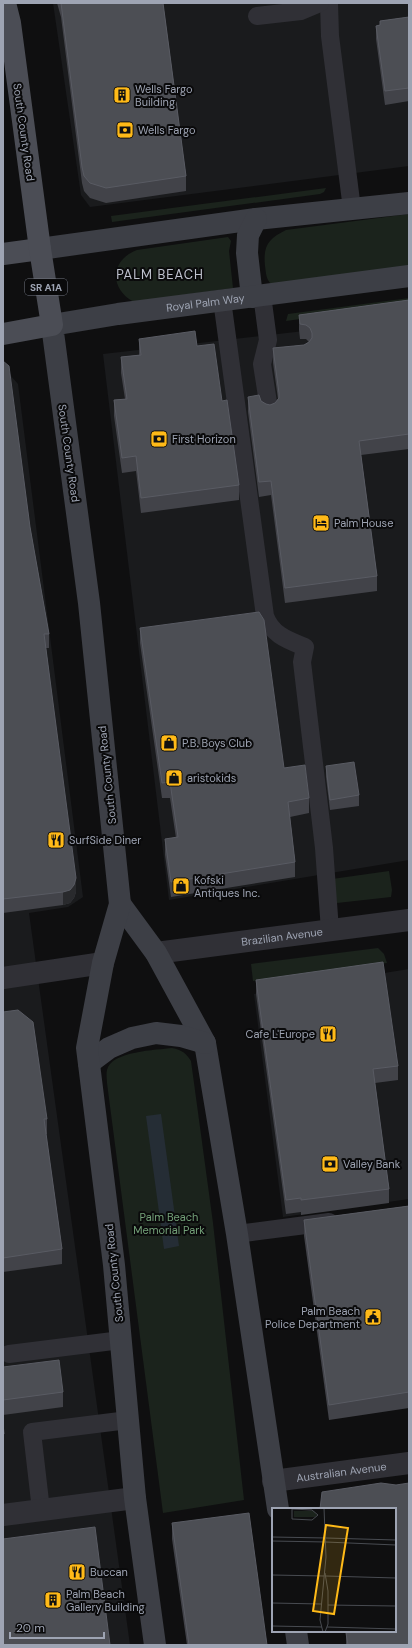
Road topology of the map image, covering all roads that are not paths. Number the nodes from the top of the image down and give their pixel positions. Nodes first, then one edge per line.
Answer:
1 (5, 3) edge
2 (320, 3) edge
3 (329, 3) edge
4 (257, 16) dead end
5 (409, 203) edge
6 (352, 209) junction
7 (256, 219) junction
8 (40, 249) junction
9 (3, 254) edge
10 (409, 276) edge
11 (257, 296) junction
12 (222, 300) junction
13 (52, 325) junction
14 (3, 334) edge
15 (268, 409) edge
16 (120, 904) junction
17 (409, 920) edge
18 (330, 930) junction
19 (156, 953) junction
20 (103, 963) junction
21 (3, 978) edge
22 (205, 1043) junction
23 (89, 1063) junction
24 (348, 1220) edge
25 (237, 1234) junction
26 (121, 1340) junction
27 (9, 1354) dead end
28 (128, 1420) junction
29 (409, 1463) edge
30 (274, 1481) junction
31 (136, 1498) junction
32 (278, 1508) edge
33 (41, 1510) junction
34 (3, 1515) edge
35 (296, 1632) edge
36 (155, 1645) edge
37 (298, 1645) edge

1 - 8 main road, South County Road / SR A1A
2 - 4 lane
3 - 6 lane
5 - 6 main road
6 - 7 main road
7 - 8 main road
7 - 11 main road
8 - 9 main road
8 - 13 main road, South County Road / SR A1A
10 - 11 main road, Royal Palm Way
11 - 12 main road, Royal Palm Way
11 - 15 lane
12 - 13 main road, Royal Palm Way
12 - 18 lane
13 - 14 main road, Royal Palm Way
13 - 16 main road, South County Road / SR A1A
16 - 19 main road
16 - 20 main road, South County Road / SR A1A
17 - 18 street, Brazilian Avenue
18 - 19 street, Brazilian Avenue
19 - 22 main road
20 - 21 street
20 - 23 main road, South County Road / SR A1A
22 - 23 main road
22 - 25 main road
23 - 26 main road, South County Road / SR A1A
24 - 25 lane
25 - 30 main road
26 - 27 lane
26 - 28 main road, South County Road / SR A1A
28 - 31 main road, South County Road / SR A1A
28 - 33 lane
29 - 30 street, Australian Avenue
30 - 32 main road
31 - 33 street
31 - 36 main road, South County Road / SR A1A
33 - 34 street
35 - 37 main road

